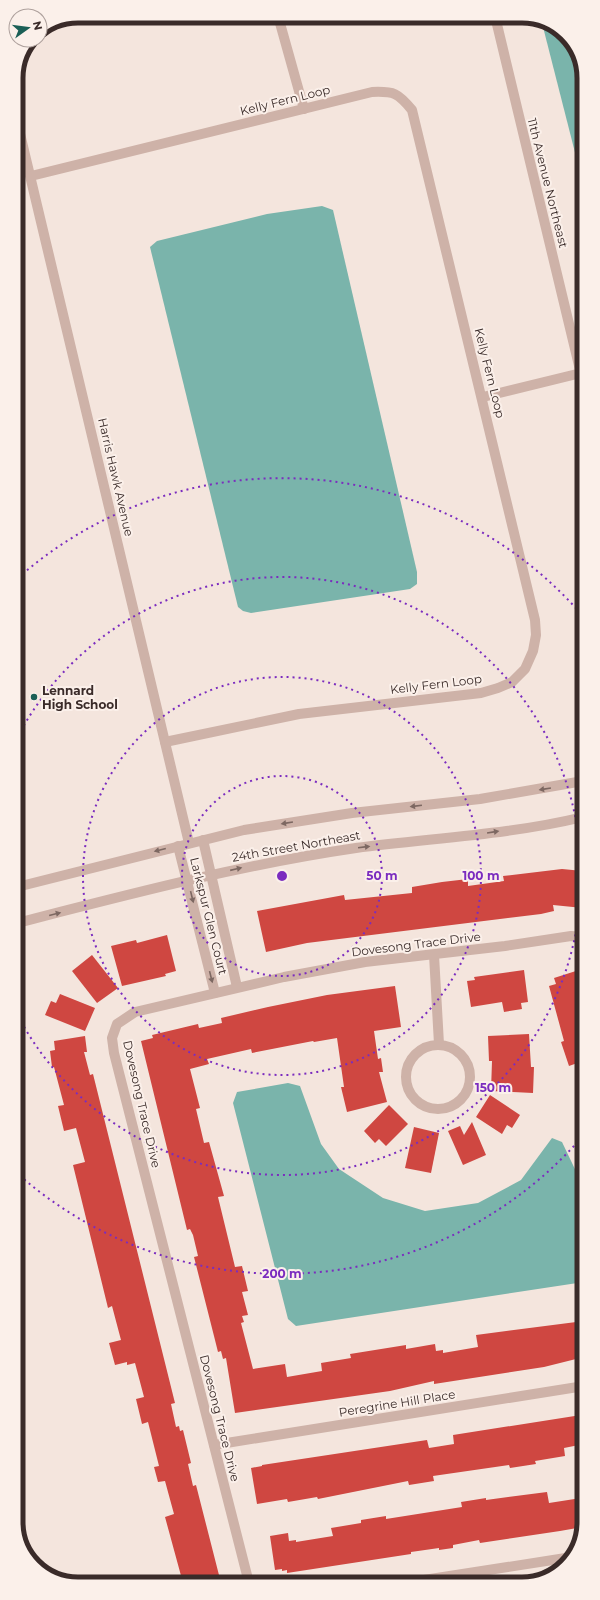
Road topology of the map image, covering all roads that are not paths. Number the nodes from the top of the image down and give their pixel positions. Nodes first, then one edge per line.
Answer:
1 (280, 23) edge
2 (497, 23) edge
3 (304, 109) junction
4 (23, 145) edge
5 (31, 176) junction
6 (577, 347) edge
7 (577, 377) edge
8 (482, 398) junction
9 (165, 742) junction
10 (577, 782) edge
11 (577, 818) edge
12 (203, 840) junction
13 (189, 843) junction
14 (178, 846) junction
15 (211, 874) junction
16 (187, 880) junction
17 (23, 885) edge
18 (23, 921) edge
19 (577, 936) edge
20 (434, 955) junction
21 (237, 987) junction
22 (215, 993) junction
23 (440, 1044) junction
24 (577, 1387) edge
25 (214, 1445) junction
26 (563, 1558) edge
27 (247, 1577) edge
28 (443, 1577) edge

1 - 3 street
2 - 6 street, 11th Avenue Northeast
3 - 5 street, Kelly Fern Loop
3 - 8 street, Kelly Fern Loop
4 - 5 street, Harris Hawk Avenue
5 - 9 street, Harris Hawk Avenue
7 - 8 street
8 - 9 street, Kelly Fern Loop
9 - 13 street, Harris Hawk Avenue
10 -> 12 street, 24th Street Northeast
15 -> 11 street, 24th Street Northeast
12 - 13 street, 24th Street Northeast
12 - 15 street, Larkspur Glen Court
13 - 14 street, 24th Street Northeast
14 - 16 street, Larkspur Glen Court
14 -> 17 street, 24th Street Northeast
15 - 16 street, 24th Street Northeast
15 - 21 street, Larkspur Glen Court
18 -> 16 street, 24th Street Northeast
16 -> 22 street, Larkspur Glen Court
19 - 20 street, Dovesong Trace Drive
20 - 21 street, Dovesong Trace Drive
20 - 23 street
21 - 22 street, Dovesong Trace Drive
22 - 25 street, Dovesong Trace Drive
23 - 23 street
24 - 25 street, Peregrine Hill Place
25 - 27 street, Dovesong Trace Drive
26 - 28 street

